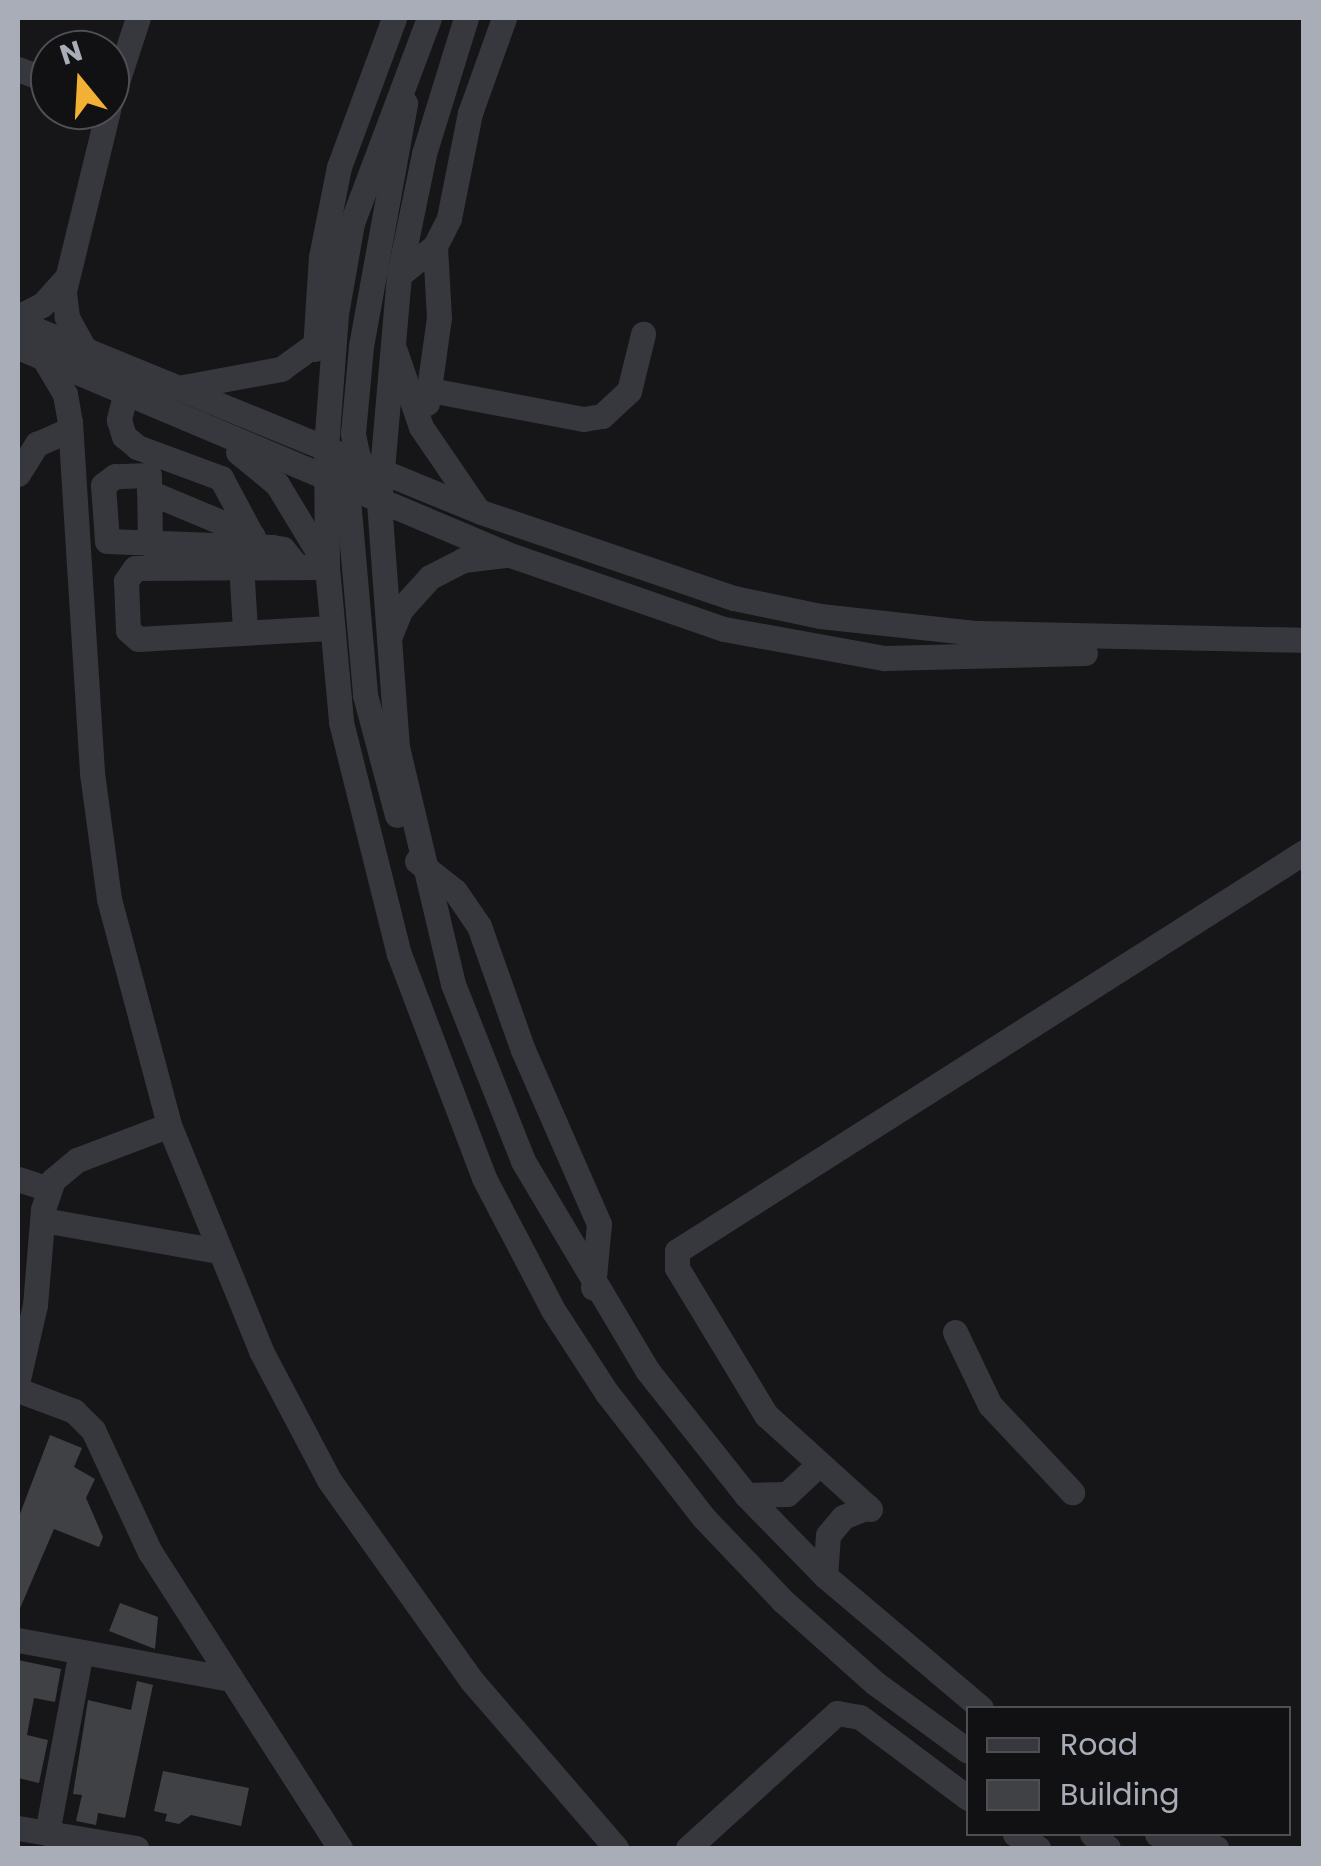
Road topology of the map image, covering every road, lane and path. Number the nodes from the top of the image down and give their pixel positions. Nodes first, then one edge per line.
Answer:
1 (138, 18) edge
2 (394, 18) edge
3 (429, 18) edge
4 (466, 18) edge
5 (504, 18) edge
6 (130, 43) edge
7 (412, 58) junction
8 (103, 130) edge
9 (435, 246) junction
10 (398, 275) junction
11 (66, 278) junction
12 (336, 314) junction
13 (18, 320) edge
14 (391, 328) junction
15 (643, 334) dead end
16 (18, 347) edge
17 (315, 349) junction
18 (86, 350) junction
19 (44, 357) junction
20 (178, 388) junction
21 (121, 389) junction
22 (430, 390) junction
23 (203, 424) junction
24 (70, 426) junction
25 (421, 427) junction
26 (326, 448) junction
27 (368, 466) junction
28 (149, 473) junction
29 (18, 474) edge
30 (325, 479) junction
31 (350, 490) junction
32 (379, 502) junction
33 (481, 512) junction
34 (242, 552) junction
35 (136, 555) junction
36 (510, 555) junction
37 (327, 568) junction
38 (330, 628) junction
39 (245, 630) junction
40 (217, 634) junction
41 (130, 637) junction
42 (1304, 640) edge
43 (1222, 642) junction
44 (87, 644) junction
45 (386, 653) junction
46 (1304, 852) edge
47 (420, 867) junction
48 (170, 1125) junction
49 (18, 1179) edge
50 (48, 1189) junction
51 (42, 1220) junction
52 (219, 1251) junction
53 (594, 1288) junction
54 (955, 1332) dead end
55 (18, 1379) edge
56 (18, 1390) edge
57 (818, 1465) junction
58 (1072, 1492) dead end
59 (746, 1495) junction
60 (825, 1576) junction
61 (18, 1640) edge
62 (81, 1652) junction
63 (230, 1679) junction
64 (898, 1702) junction
65 (979, 1706) edge
66 (890, 1740) junction
67 (966, 1751) edge
68 (966, 1797) edge
69 (18, 1828) edge
70 (47, 1833) junction
71 (1187, 1836) edge
72 (136, 1848) edge
73 (340, 1848) edge
74 (616, 1848) edge
75 (688, 1848) edge
76 (1216, 1848) edge

1 - 6 street
2 - 17 street
3 - 7 street
4 - 10 street
5 - 9 street
7 - 12 street
7 - 27 street
8 - 11 street
9 - 10 street
9 - 22 street
10 - 14 street
11 - 13 street
11 - 18 street
12 - 17 street
12 - 26 street
13 - 18 street
14 - 25 street
14 - 27 street
15 - 22 street
16 - 19 street
17 - 20 street
18 - 20 street
19 - 21 street
19 - 24 street
20 - 26 street
21 - 23 street
21 - 24 street
21 - 28 street
22 - 25 street
23 - 30 street
23 - 37 street
24 - 29 street
24 - 44 street
25 - 33 street
26 - 27 street
26 - 30 street
26 - 31 street
27 - 32 street
27 - 33 street
28 - 34 street
28 - 34 street
28 - 35 street
28 - 35 street
30 - 31 street
30 - 37 street
31 - 32 street
31 - 47 street
32 - 36 street
32 - 45 street
33 - 43 street
34 - 35 street
34 - 35 street
34 - 37 street
34 - 39 street
34 - 40 street
35 - 41 street
36 - 43 street
36 - 45 street
37 - 38 street
38 - 39 street
38 - 64 street
39 - 40 street
40 - 41 street
41 - 44 street
42 - 43 street
44 - 48 street
45 - 47 street
46 - 57 street
47 - 53 street
47 - 53 street
48 - 50 street
48 - 52 street
49 - 50 street
50 - 51 street
51 - 52 street
51 - 55 street
52 - 74 street
53 - 59 street
54 - 58 street
56 - 63 street
57 - 59 street
57 - 60 street
59 - 60 street
60 - 65 street
61 - 62 street
62 - 63 street
62 - 70 street
63 - 73 street
64 - 66 street
64 - 67 street
66 - 68 street
66 - 75 street
69 - 70 street
70 - 72 street
71 - 76 street

